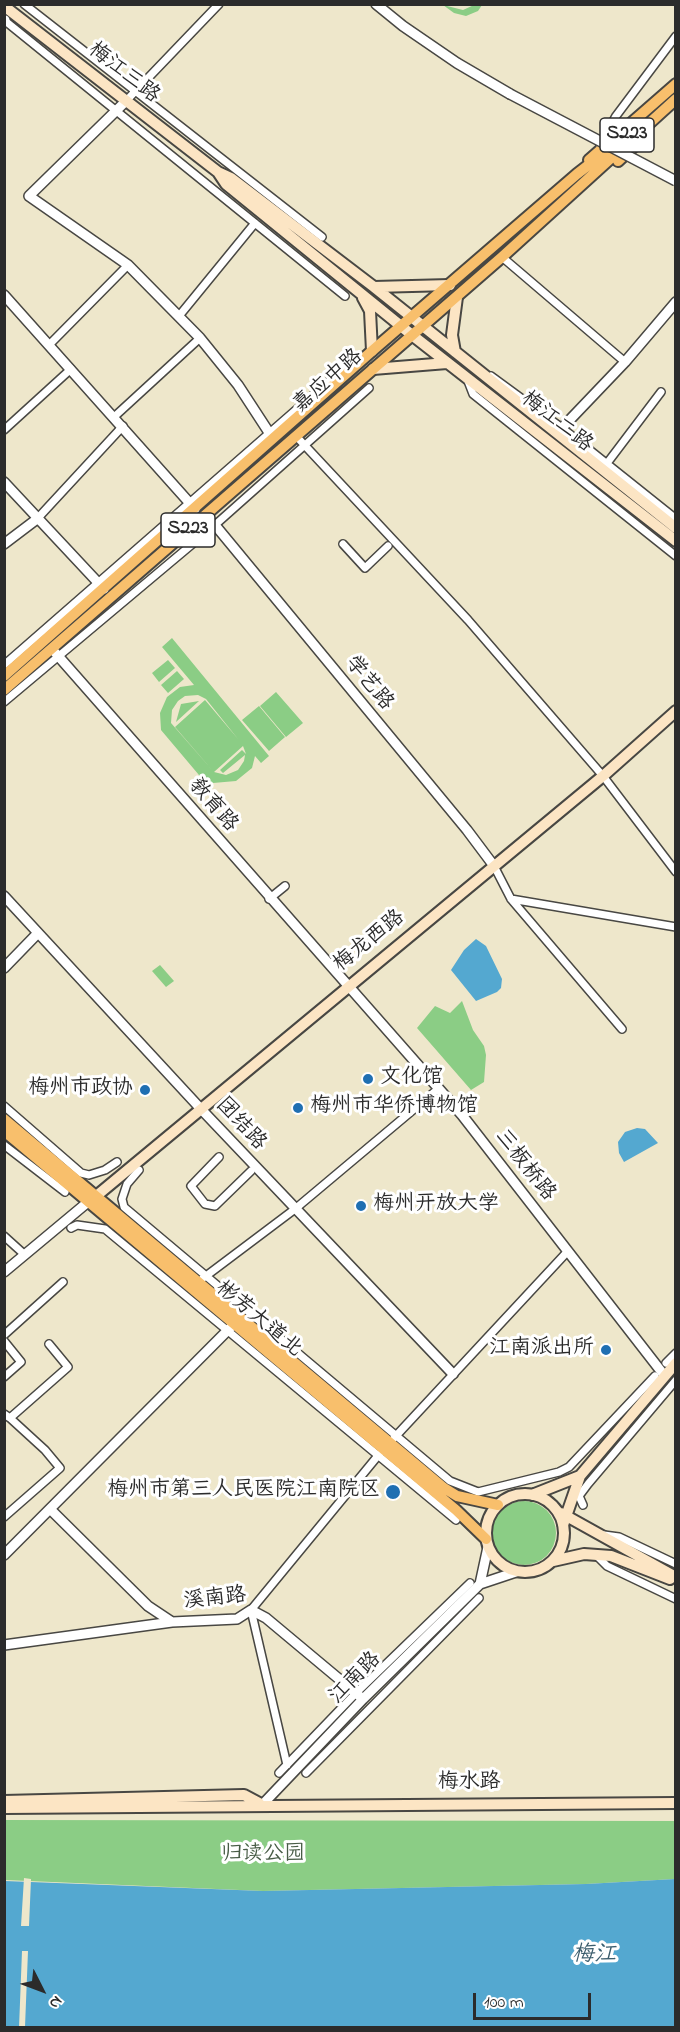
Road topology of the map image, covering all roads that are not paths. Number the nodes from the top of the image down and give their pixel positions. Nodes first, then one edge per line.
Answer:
1 (24, 4) edge
2 (219, 4) edge
3 (376, 4) edge
4 (4, 6) edge
5 (5, 20) edge
6 (675, 36) edge
7 (675, 84) edge
8 (675, 93) edge
9 (675, 99) edge
10 (126, 101) junction
11 (675, 107) edge
12 (596, 151) junction
13 (218, 172) junction
14 (577, 174) junction
15 (591, 176) junction
16 (675, 181) edge
17 (255, 223) junction
18 (322, 237) dead end
19 (502, 257) junction
20 (128, 265) junction
21 (450, 285) junction
22 (374, 287) junction
23 (360, 293) junction
24 (4, 295) edge
25 (345, 296) dead end
26 (457, 297) junction
27 (675, 302) edge
28 (179, 316) junction
29 (412, 318) junction
30 (402, 327) junction
31 (423, 327) junction
32 (412, 335) junction
33 (200, 338) junction
34 (49, 345) junction
35 (372, 351) junction
36 (455, 352) junction
37 (352, 361) dead end
38 (625, 362) junction
39 (447, 363) junction
40 (71, 369) junction
41 (373, 369) junction
42 (467, 379) junction
43 (369, 388) dead end
44 (661, 392) dead end
45 (114, 417) junction
46 (123, 426) junction
47 (4, 430) edge
48 (558, 430) junction
49 (268, 432) dead end
50 (296, 436) junction
51 (304, 446) junction
52 (608, 462) dead end
53 (4, 482) edge
54 (193, 506) junction
55 (37, 519) junction
56 (675, 519) edge
57 (214, 525) junction
58 (675, 528) edge
59 (675, 541) edge
60 (4, 544) edge
61 (343, 544) dead end
62 (388, 546) dead end
63 (675, 556) edge
64 (101, 586) junction
65 (54, 652) junction
66 (4, 664) edge
67 (4, 676) edge
68 (4, 690) edge
69 (4, 702) edge
70 (675, 711) edge
71 (603, 776) junction
72 (494, 866) junction
73 (675, 872) edge
74 (285, 886) dead end
75 (4, 896) edge
76 (270, 899) junction
77 (511, 899) junction
78 (675, 927) edge
79 (38, 933) junction
80 (4, 968) edge
81 (348, 986) junction
82 (622, 1029) dead end
83 (438, 1089) junction
84 (4, 1106) edge
85 (200, 1108) junction
86 (4, 1119) edge
87 (4, 1131) edge
88 (4, 1145) edge
89 (219, 1157) dead end
90 (117, 1162) dead end
91 (139, 1170) dead end
92 (251, 1171) dead end
93 (65, 1192) dead end
94 (92, 1198) junction
95 (294, 1209) junction
96 (71, 1228) dead end
97 (4, 1236) edge
98 (568, 1251) junction
99 (25, 1255) junction
100 (4, 1272) edge
101 (202, 1279) junction
102 (63, 1282) dead end
103 (231, 1327) junction
104 (4, 1335) edge
105 (4, 1341) edge
106 (49, 1344) dead end
107 (675, 1353) edge
108 (671, 1363) edge
109 (453, 1374) junction
110 (660, 1375) junction
111 (4, 1377) edge
112 (675, 1380) edge
113 (8, 1416) edge
114 (387, 1446) junction
115 (580, 1476) junction
116 (532, 1495) junction
117 (498, 1505) junction
118 (583, 1505) dead end
119 (50, 1509) junction
120 (4, 1517) edge
121 (562, 1517) junction
122 (456, 1520) dead end
123 (601, 1535) junction
124 (487, 1543) junction
125 (595, 1554) junction
126 (4, 1555) edge
127 (553, 1561) junction
128 (675, 1564) edge
129 (516, 1572) junction
130 (675, 1579) edge
131 (475, 1584) junction
132 (478, 1598) dead end
133 (675, 1599) edge
134 (251, 1610) junction
135 (172, 1622) junction
136 (4, 1645) edge
137 (359, 1696) junction
138 (287, 1765) junction
139 (279, 1773) dead end
140 (306, 1773) dead end
141 (4, 1801) edge
142 (675, 1803) edge
143 (262, 1805) junction
144 (4, 1808) edge

1 - 18 street
2 - 10 street
3 - 16 street, bridge
4 - 10 main road, 梅江三路
5 - 17 street
6 - 12 street
7 - 12 main road
8 - 14 main road, 嘉应中路 / S223
9 - 15 main road, 嘉应中路 / S223
10 - 13 main road, 梅江三路
10 - 20 street
11 - 15 main road
12 - 14 main road
13 - 22 main road, 梅江三路
13 - 23 main road, 梅江三路
14 - 21 main road, 嘉应中路 / S223
15 - 19 main road, 嘉应中路 / S223
17 - 25 street
17 - 28 street
19 - 26 main road, 嘉应中路 / S223
19 - 38 street
20 - 28 street
20 - 34 street
21 - 22 main road
21 - 29 main road, 嘉应中路 / S223
22 - 29 main road, 梅江三路
23 - 30 main road, 梅江三路
23 - 35 main road
24 - 34 street
26 - 31 main road, 嘉应中路 / S223
26 - 36 main road
27 - 38 street
28 - 33 street
29 - 30 main road, 嘉应中路 / S223
29 - 31 main road, 梅江三路
30 - 32 main road, 梅江三路
30 - 35 main road, 嘉应中路 / S223
31 - 32 main road, 嘉应中路 / S223
31 - 36 main road, 梅江二路
32 - 39 main road, 梅江二路
32 - 41 main road, 嘉应中路 / S223
33 - 45 street
33 - 49 street
34 - 40 street
35 - 54 main road, 嘉应中路 / S223
36 - 48 main road, 梅江二路
37 - 54 street
38 - 48 street
39 - 41 main road
39 - 42 main road, 梅江二路
40 - 45 street
40 - 47 street
41 - 50 main road, 嘉应中路 / S223
42 - 59 main road, 梅江二路
42 - 63 street
43 - 51 street
44 - 52 street
45 - 46 street
46 - 54 street
46 - 55 street
48 - 56 street
48 - 58 main road, 梅江二路
50 - 51 street
50 - 65 main road, 嘉应中路 / S223
51 - 57 street
51 - 71 street
53 - 55 street
54 - 64 main road, 嘉应中路 / S223
55 - 60 street
55 - 64 street
57 - 65 street
57 - 72 street, 学艺路
61 - 62 street
64 - 66 street
64 - 67 main road, 嘉应中路 / S223
65 - 68 main road, 嘉应中路 / S223
65 - 69 street
65 - 76 street, 教育路
70 - 71 main road, 梅龙西路
71 - 72 main road, 梅龙西路
71 - 73 street
72 - 77 street
72 - 81 main road, 梅龙西路
74 - 76 street
75 - 79 street, 团结路
76 - 81 street, 教育路
77 - 78 street
77 - 82 street
79 - 80 street
79 - 85 street, 团结路
81 - 83 street, 三板桥路
81 - 85 main road, 梅龙西路
83 - 95 street
83 - 98 street, 三板桥路
84 - 90 street
85 - 94 main road, 梅龙西路
85 - 95 street, 团结路
86 - 94 main road, 彬芳大道北
87 - 94 main road, 彬芳大道北
88 - 93 street
89 - 92 street
91 - 101 street
94 - 99 street
94 - 101 main road, 彬芳大道北
94 - 103 main road, 彬芳大道北
95 - 101 street
95 - 109 street, 团结路
96 - 103 street
97 - 99 street
98 - 109 street
98 - 110 street, 三板桥路
99 - 100 street
101 - 114 main road, 彬芳大道北
102 - 104 street
103 - 114 main road, 彬芳大道北
103 - 119 street
105 - 111 street
106 - 113 street
107 - 108 street
108 - 110 main road
109 - 114 street
110 - 114 street
110 - 115 main road
112 - 118 street
113 - 120 street
114 - 117 main road, 彬芳大道北
114 - 122 street
114 - 124 main road, 彬芳大道北
114 - 134 street
115 - 116 main road
115 - 121 main road
116 - 117 main road
116 - 121 main road
117 - 124 main road
119 - 126 street
119 - 135 street, 溪南路
121 - 123 main road
121 - 127 main road
123 - 128 street
123 - 130 main road
124 - 129 main road
124 - 131 street
125 - 127 main road
125 - 130 main road
125 - 133 street
127 - 129 main road
129 - 131 street, 江南路
131 - 137 street, 江南路
132 - 140 street
134 - 135 street, 溪南路
134 - 137 street, 溪南路
134 - 138 street
135 - 136 street
137 - 138 street
137 - 143 street, 江南路
138 - 139 street
141 - 143 main road, 梅水路
142 - 143 main road, 梅水路
143 - 144 main road, 梅水路

